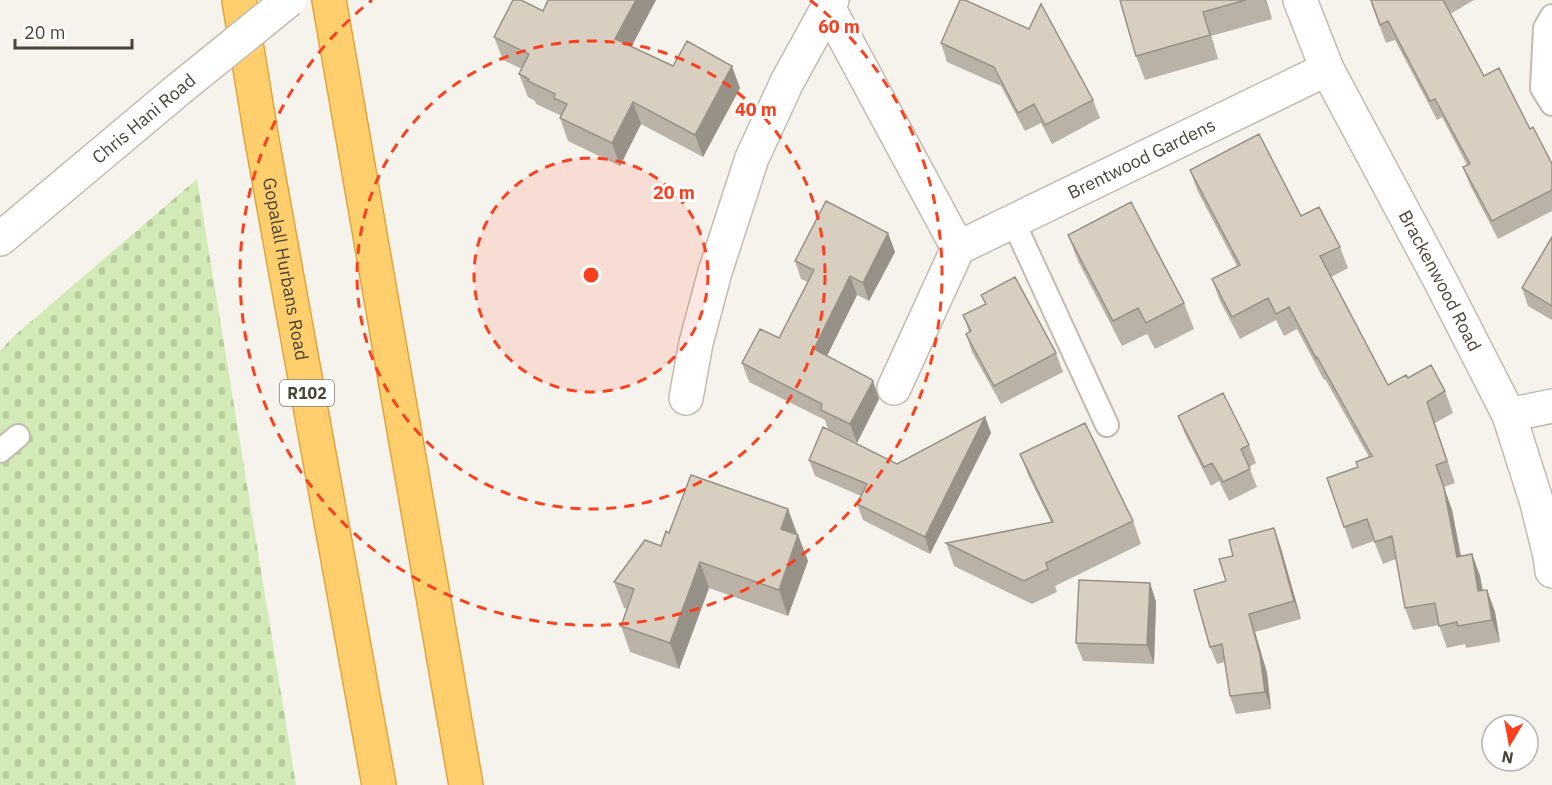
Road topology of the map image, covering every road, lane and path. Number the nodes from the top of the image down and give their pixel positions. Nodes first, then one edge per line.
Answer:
1 (239, 0) edge
2 (289, 0) edge
3 (329, 0) edge
4 (1300, 0) edge
5 (830, 4) edge
6 (1552, 16) edge
7 (1327, 69) junction
8 (1552, 104) edge
9 (1013, 221) junction
10 (0, 239) edge
11 (958, 248) junction
12 (894, 388) dead end
13 (686, 398) dead end
14 (1552, 406) edge
15 (1509, 415) junction
16 (1107, 425) dead end
17 (18, 436) dead end
18 (0, 451) edge
19 (1552, 571) edge
20 (379, 785) edge
21 (466, 785) edge

1 - 20 highway, Gopalall Hurbans Road / R102
2 - 10 street, Chris Hani Road, bridge
3 - 21 highway
4 - 7 street, Brackenwood Road
5 - 11 street
5 - 13 street
6 - 8 lane
7 - 9 street, Brentwood Gardens
7 - 15 street, Brackenwood Road
9 - 11 street, Brentwood Gardens
9 - 16 lane
11 - 12 street
14 - 15 street
15 - 19 street, Brackenwood Road
17 - 18 lane

